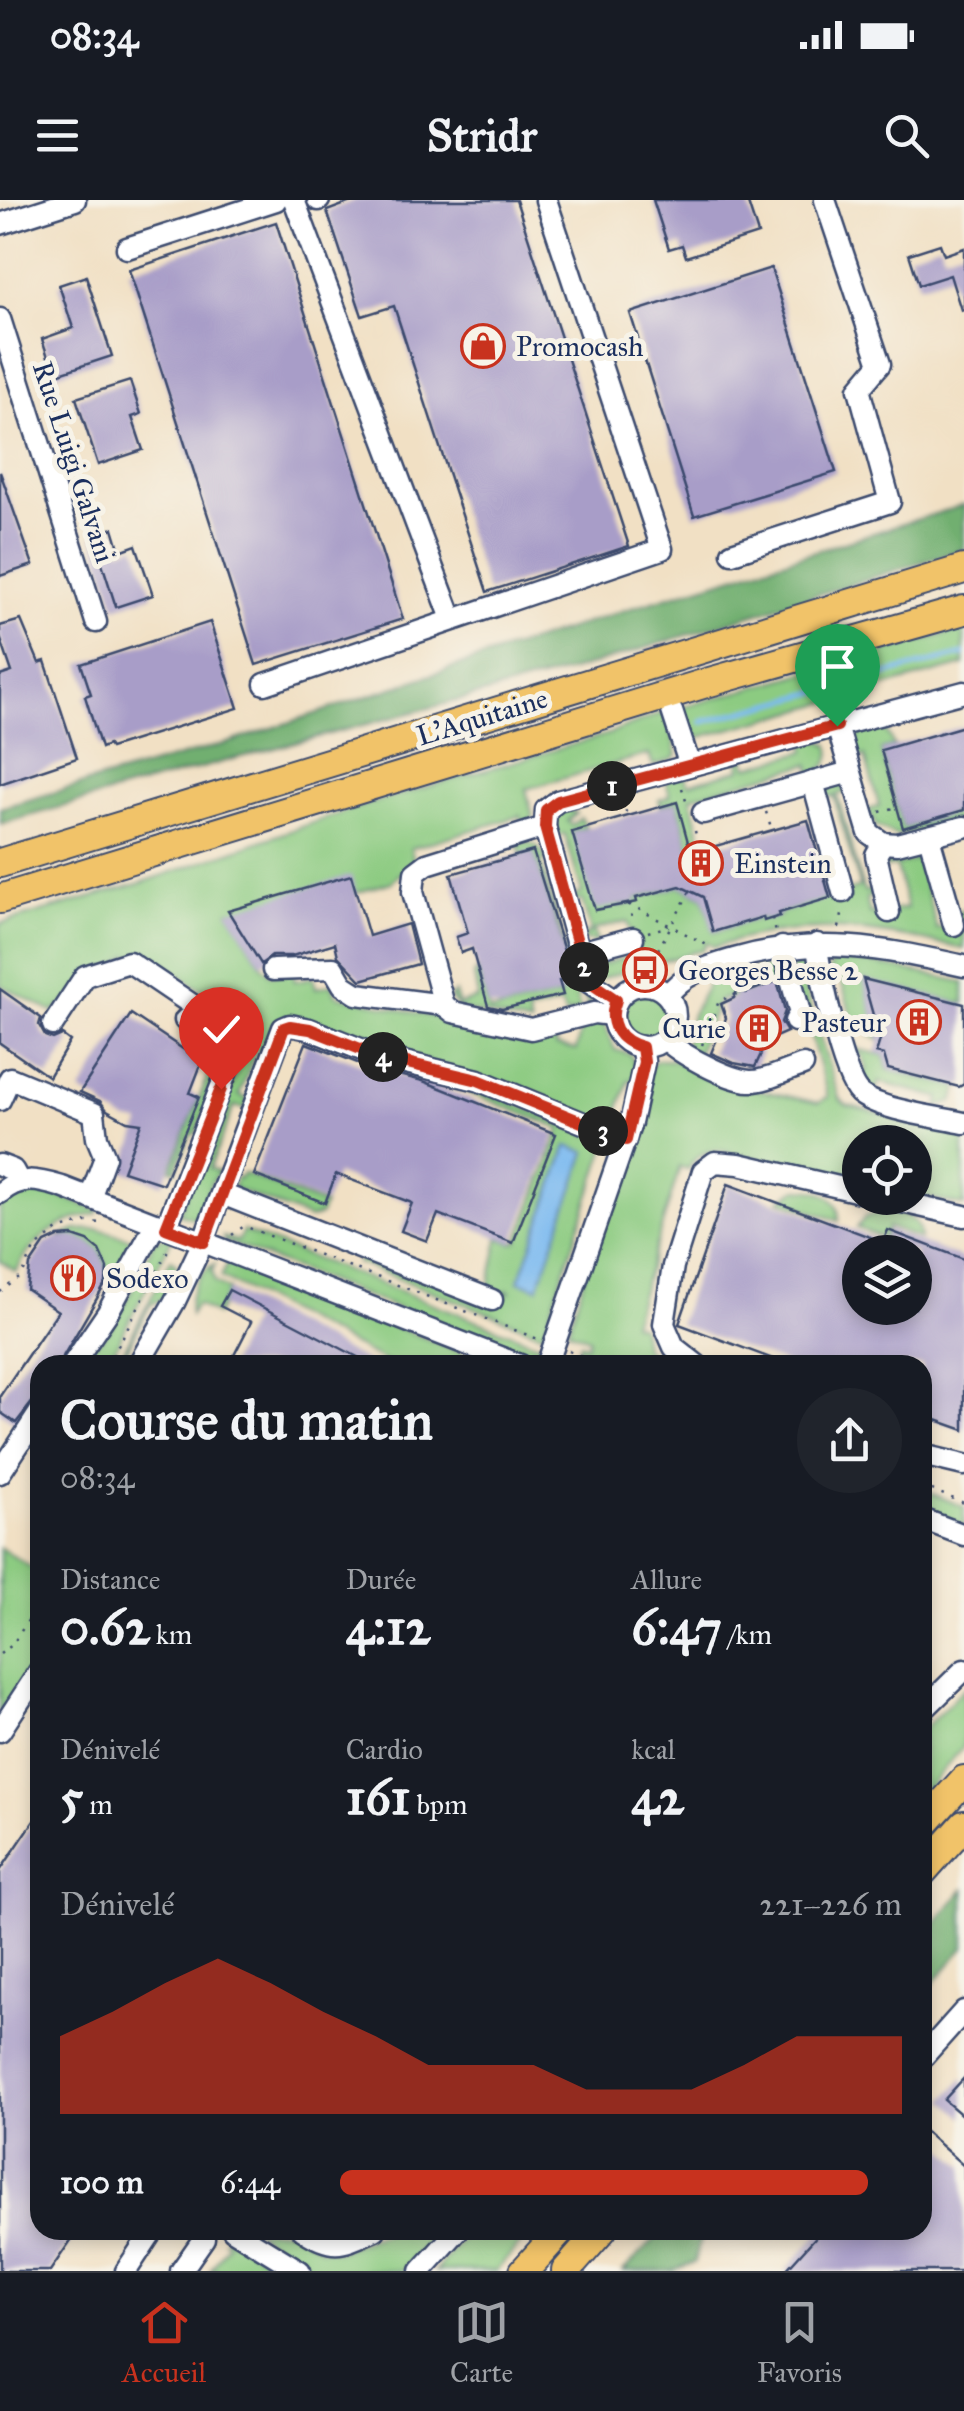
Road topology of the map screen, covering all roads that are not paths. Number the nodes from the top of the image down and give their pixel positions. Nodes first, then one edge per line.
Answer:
1 (75, 200) edge
2 (276, 200) edge
3 (294, 200) edge
4 (546, 200) edge
5 (824, 200) edge
6 (0, 224) edge
7 (127, 248) dead end
8 (0, 320) edge
9 (732, 552) dead end
10 (964, 569) edge
11 (964, 610) edge
12 (452, 619) junction
13 (96, 622) dead end
14 (265, 684) dead end
15 (964, 692) edge
16 (672, 712) tunnel mouth
17 (837, 726) junction
18 (689, 763) junction
19 (850, 772) junction
20 (813, 782) junction
21 (702, 812) dead end
22 (545, 827) junction
23 (964, 827) edge
24 (928, 837) junction
25 (883, 843) junction
26 (0, 863) edge
27 (843, 892) dead end
28 (0, 899) edge
29 (890, 912) dead end
30 (954, 925) dead end
31 (633, 938) road end
32 (816, 944) junction
33 (782, 948) junction
34 (580, 952) junction
35 (964, 966) edge
36 (273, 970) dead end
37 (668, 995) junction
38 (444, 1006) junction
39 (614, 1007) junction
40 (185, 1020) dead end
41 (795, 1021) dead end
42 (52, 1025) dead end
43 (665, 1039) junction
44 (642, 1047) junction
45 (234, 1053) junction
46 (802, 1065) dead end
47 (0, 1100) edge
48 (963, 1122) edge
49 (626, 1140) junction
50 (0, 1164) edge
51 (19, 1181) junction
52 (842, 1188) edge
53 (0, 1193) edge
54 (222, 1194) junction
55 (85, 1196) junction
56 (932, 1209) edge
57 (964, 1216) edge
58 (165, 1230) junction
59 (204, 1242) junction
60 (492, 1300) dead end
61 (79, 1355) edge
62 (144, 1355) edge
63 (479, 1355) edge
64 (550, 1355) edge
65 (685, 1355) edge
66 (30, 1427) edge
67 (932, 1461) edge
68 (964, 1465) edge
69 (0, 1473) edge
70 (932, 1522) edge
71 (964, 1536) edge
72 (964, 1670) edge
73 (30, 1685) edge
74 (932, 1702) edge
75 (0, 1731) edge
76 (964, 1780) edge
77 (932, 1815) edge
78 (964, 1826) edge
79 (932, 1861) edge
80 (964, 2011) edge
81 (932, 2047) edge
82 (147, 2240) edge
83 (203, 2240) edge
84 (250, 2240) edge
85 (321, 2240) edge
86 (351, 2240) edge
87 (449, 2240) edge
88 (552, 2240) edge
89 (593, 2240) edge
90 (126, 2271) edge
91 (181, 2271) edge
92 (300, 2271) edge
93 (421, 2271) edge
94 (524, 2271) edge
95 (566, 2271) edge

1 - 6 street
2 - 7 street
3 - 12 street
4 - 12 street
5 - 9 street
8 - 13 street, Rue Luigi Galvani
10 - 26 highway, L'Aquitaine
11 - 28 highway, L'Aquitaine
12 - 14 street
15 - 17 street
16 - 18 street
17 - 18 street
17 - 19 street
18 - 22 street
19 - 20 street
19 - 25 street
20 - 21 street
20 - 27 street
22 - 34 street
22 - 38 street
23 - 24 street
24 - 25 street
24 - 30 street
25 - 29 street
31 - 34 street
32 - 33 street
32 - 35 street
32 - 48 street
33 - 37 street
33 - 41 street
34 - 39 street
36 - 38 street
37 - 39 street
37 - 43 street
38 - 39 street
39 - 44 street
40 - 45 street
42 - 45 street
43 - 44 street
43 - 46 street
44 - 49 street
45 - 58 street
47 - 55 street
49 - 54 street
49 - 64 street
50 - 51 street
51 - 53 street
51 - 55 street
52 - 65 street
54 - 59 street
54 - 60 street
55 - 58 street
56 - 57 street
58 - 59 street
58 - 61 street
59 - 62 street
59 - 63 street
66 - 69 street
67 - 68 street
70 - 71 street
72 - 74 street
73 - 75 street
76 - 77 highway
78 - 79 highway
80 - 81 street
82 - 90 street
83 - 91 street
84 - 92 street
85 - 86 street
87 - 93 street
88 - 94 highway
89 - 95 highway

